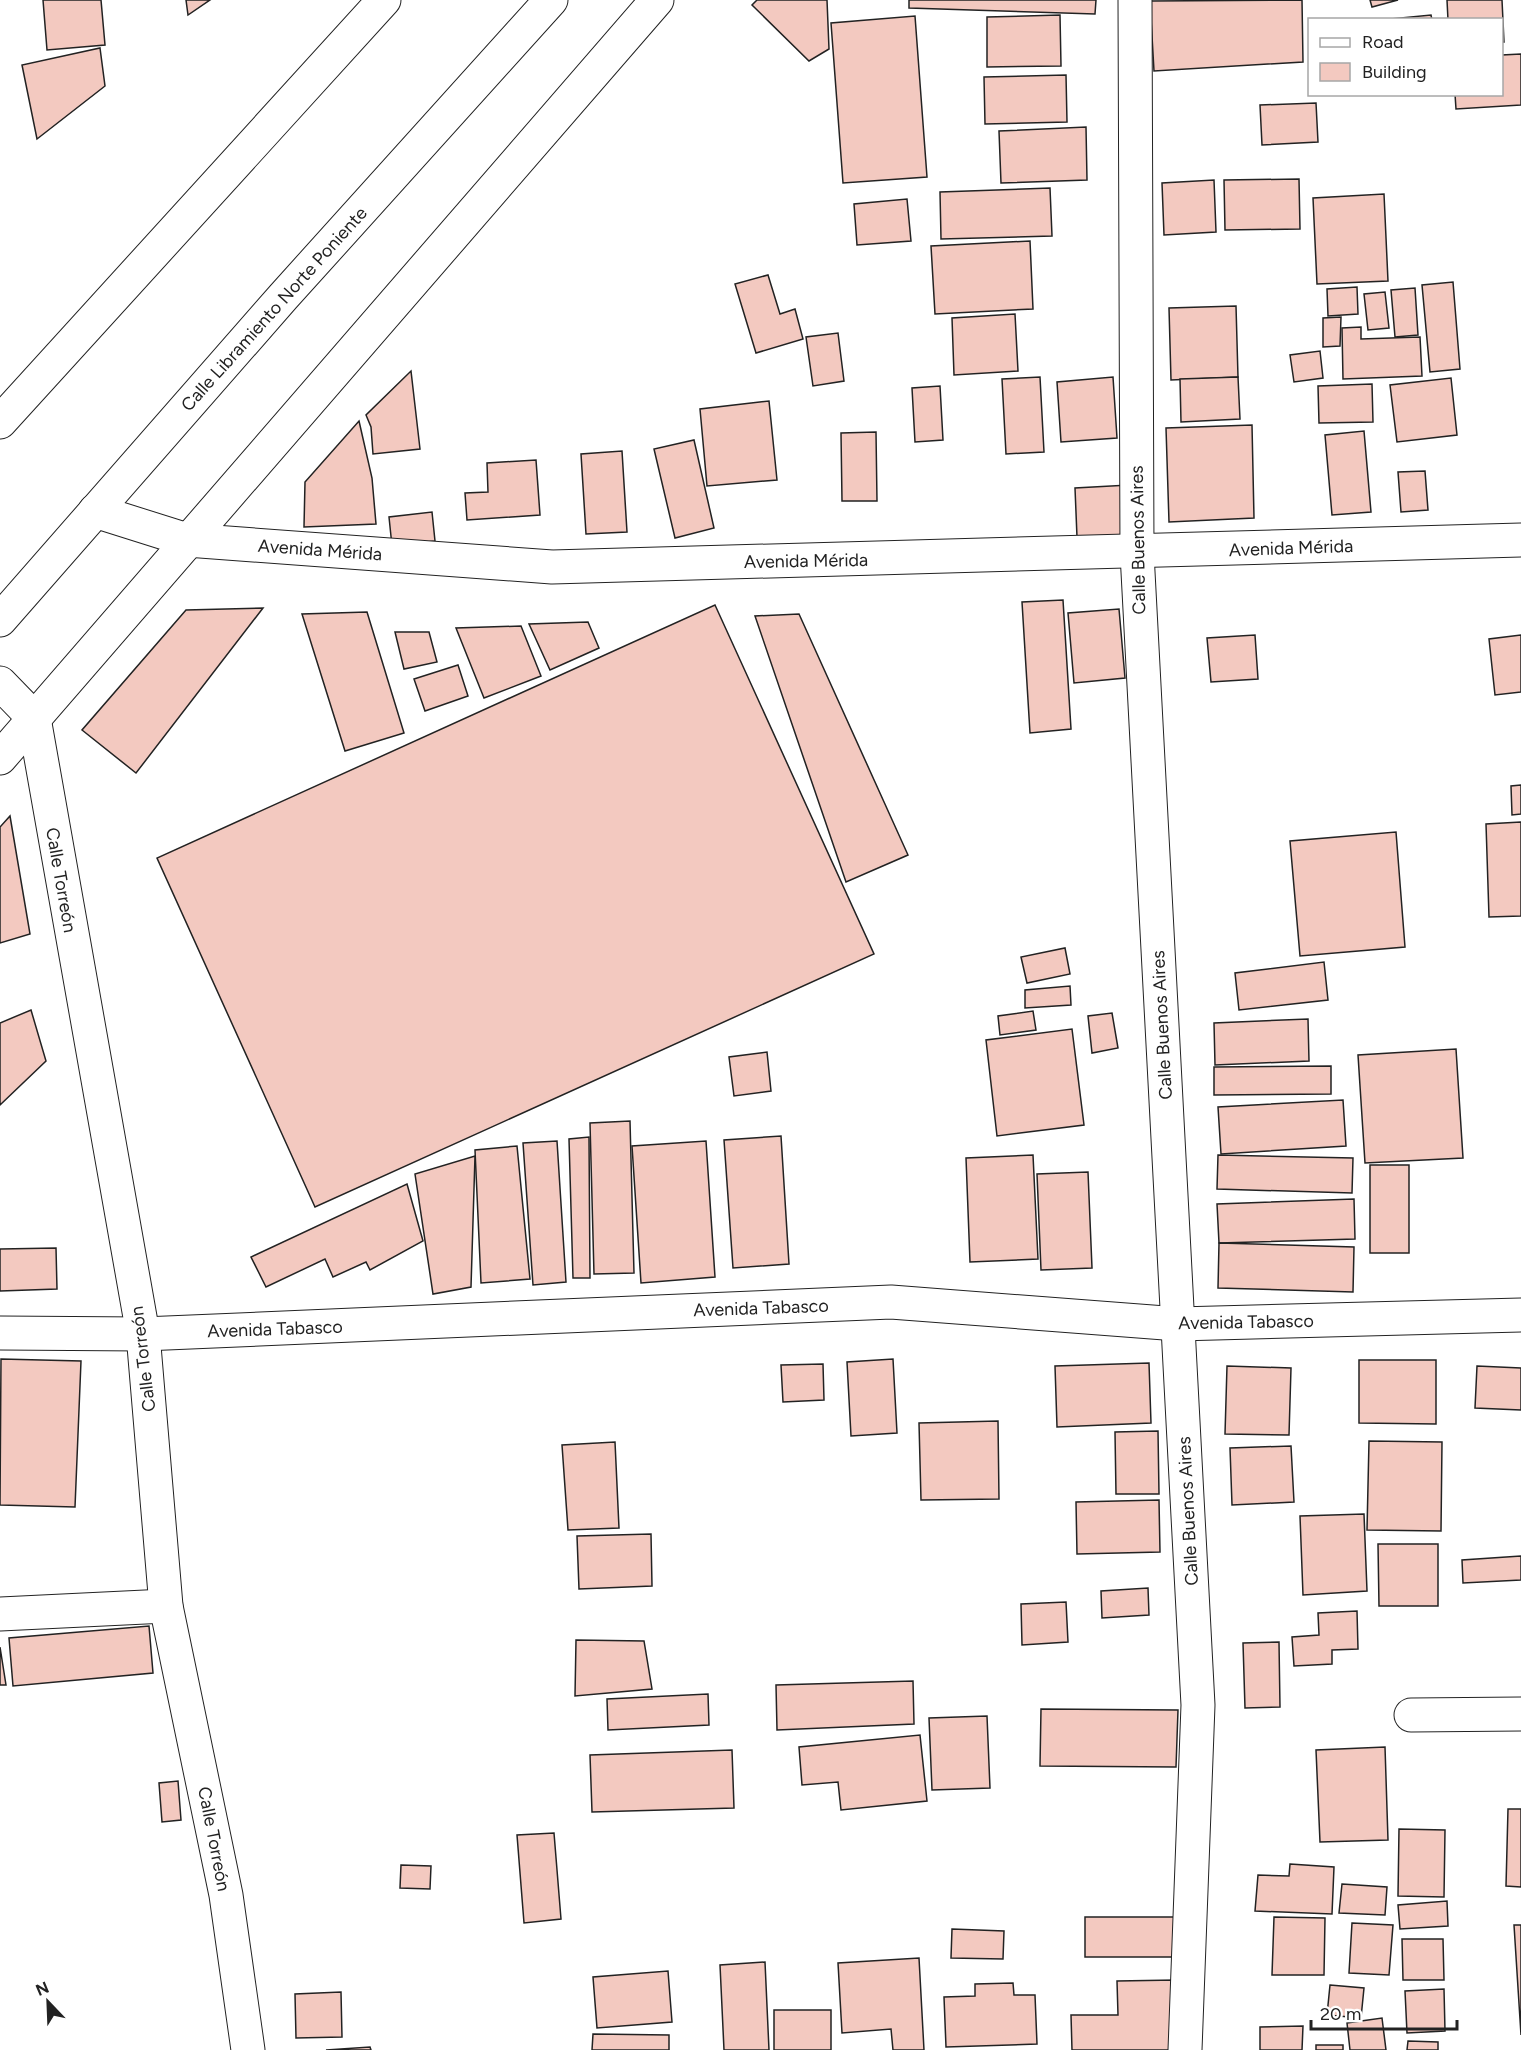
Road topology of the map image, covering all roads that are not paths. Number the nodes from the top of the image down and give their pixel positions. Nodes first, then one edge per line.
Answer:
1 (384, 0) edge
2 (551, 0) edge
3 (657, 0) edge
4 (1135, 0) edge
5 (0, 423) edge
6 (95, 512) junction
7 (187, 540) junction
8 (1521, 540) edge
9 (1137, 553) junction
10 (0, 620) edge
11 (0, 682) edge
12 (34, 718) junction
13 (0, 758) edge
14 (1521, 1315) edge
15 (1178, 1324) junction
16 (0, 1333) edge
17 (143, 1334) junction
18 (166, 1606) junction
19 (0, 1614) edge
20 (1521, 1714) edge
21 (1411, 1715) dead end
22 (248, 2050) edge
23 (1185, 2050) edge

1 - 5 main road
2 - 6 main road, Calle Libramiento Norte Poniente
3 - 7 main road
4 - 9 main road, Calle Buenos Aires
6 - 7 main road, Avenida Mérida
6 - 10 main road, Calle Libramiento Norte Poniente
7 - 9 main road, Avenida Mérida
7 - 12 main road
8 - 9 main road, Avenida Mérida
9 - 15 main road, Calle Buenos Aires
11 - 12 main road
12 - 13 main road
12 - 17 main road, Calle Torreón
14 - 15 main road, Avenida Tabasco
15 - 17 main road, Avenida Tabasco
15 - 23 main road, Calle Buenos Aires
16 - 17 main road, Avenida Tabasco
17 - 18 main road, Calle Torreón
18 - 19 main road
18 - 22 main road, Calle Torreón
20 - 21 main road

